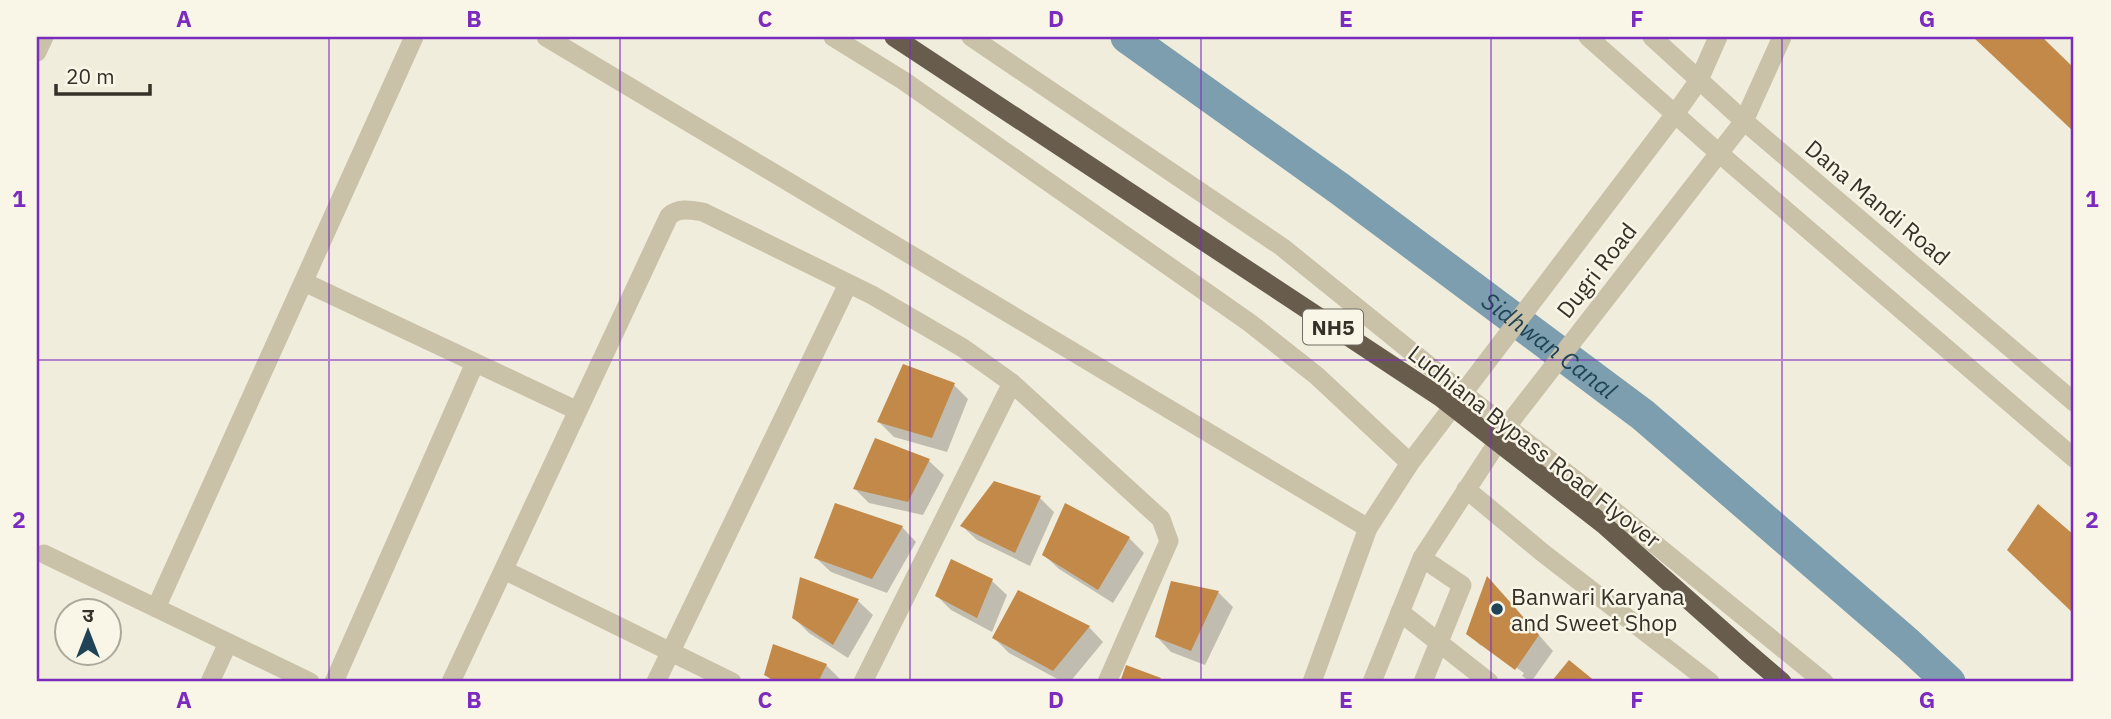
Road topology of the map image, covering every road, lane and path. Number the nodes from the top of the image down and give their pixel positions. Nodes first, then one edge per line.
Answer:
1 (44, 37) edge
2 (414, 37) edge
3 (546, 37) edge
4 (833, 37) edge
5 (894, 37) edge
6 (971, 37) edge
7 (1588, 37) edge
8 (1652, 37) edge
9 (1718, 37) edge
10 (1782, 37) edge
11 (37, 52) edge
12 (1699, 80) junction
13 (1675, 114) junction
14 (1744, 121) junction
15 (1720, 154) junction
16 (304, 282) junction
17 (848, 284) junction
18 (475, 363) junction
19 (1012, 383) junction
20 (1467, 390) junction
21 (2074, 402) edge
22 (578, 411) junction
23 (1511, 422) junction
24 (2074, 458) edge
25 (1410, 463) junction
26 (1466, 489) junction
27 (1368, 528) junction
28 (1422, 558) junction
29 (39, 559) edge
30 (504, 570) junction
31 (156, 608) junction
32 (1400, 612) junction
33 (228, 643) junction
34 (1439, 643) junction
35 (670, 652) junction
36 (210, 682) edge
37 (310, 682) edge
38 (334, 682) edge
39 (451, 682) edge
40 (656, 682) edge
41 (732, 682) edge
42 (863, 682) edge
43 (1107, 682) edge
44 (1311, 682) edge
45 (1371, 682) edge
46 (1423, 682) edge
47 (1489, 682) edge
48 (1710, 682) edge
49 (1782, 682) edge
50 (1824, 682) edge

1 - 11 street
2 - 16 street
3 - 27 street
4 - 25 street
5 - 49 highway, Ludhiana Bypass Road Flyover / NH5, bridge
6 - 20 street
7 - 13 street
8 - 12 street, Dana Mandi Road
9 - 12 street, Dugri Road
10 - 14 street, Dugri Road
12 - 13 street, Dugri Road
12 - 14 street, Dana Mandi Road
13 - 15 street
13 - 20 street, Dugri Road
14 - 15 street, Dugri Road
14 - 21 street, Dana Mandi Road
15 - 23 street, Dugri Road
15 - 24 street
16 - 18 street
16 - 31 street
17 - 19 street
17 - 22 street
17 - 35 street
18 - 22 street
18 - 38 street
19 - 42 street
19 - 43 street
20 - 23 street
20 - 25 street, Dugri Road
22 - 30 street
23 - 26 street, Dugri Road
23 - 50 street
25 - 27 street, Dugri Road
26 - 28 street, Dugri Road
26 - 48 street
27 - 44 street, Dugri Road
28 - 32 street, Dugri Road
28 - 34 street
29 - 31 street
30 - 35 street
30 - 39 street
31 - 33 street
32 - 34 street
32 - 45 street, Dugri Road
33 - 36 street
33 - 37 street
34 - 46 street
34 - 47 street
35 - 40 street
35 - 41 street

